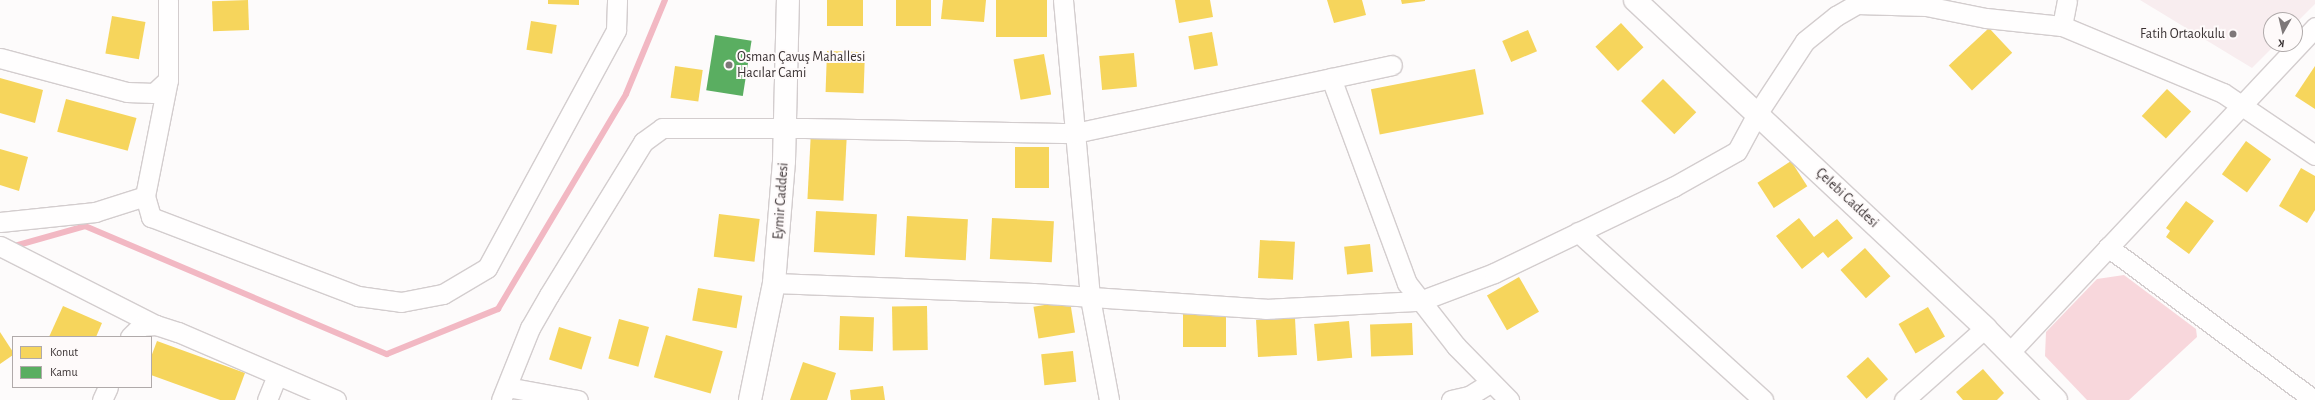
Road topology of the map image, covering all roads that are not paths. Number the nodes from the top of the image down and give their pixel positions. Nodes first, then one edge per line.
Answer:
1 (168, 0) edge
2 (617, 0) edge
3 (788, 0) edge
4 (1063, 0) edge
5 (1634, 0) edge
6 (2067, 0) edge
7 (1967, 7) edge
8 (1833, 8) edge
9 (2062, 26) junction
10 (2315, 27) edge
11 (0, 58) edge
12 (1392, 65) dead end
13 (1331, 78) junction
14 (168, 80) junction
15 (2240, 105) junction
16 (1757, 114) junction
17 (785, 128) junction
18 (1075, 133) junction
19 (2315, 155) edge
20 (145, 196) junction
21 (0, 222) edge
22 (1578, 232) junction
23 (0, 246) edge
24 (2108, 247) junction
25 (774, 283) junction
26 (1090, 298) junction
27 (1420, 301) junction
28 (156, 325) junction
29 (1986, 328) junction
30 (131, 336) edge
31 (2010, 352) junction
32 (277, 375) junction
33 (1491, 382) junction
34 (108, 388) edge
35 (504, 394) edge
36 (1104, 399) edge
37 (102, 400) edge
38 (267, 400) edge
39 (336, 400) edge
40 (578, 400) edge
41 (750, 400) edge
42 (1451, 400) edge
43 (1509, 400) edge
44 (1763, 400) edge
45 (1904, 400) edge
46 (2056, 400) edge
47 (2314, 400) edge

1 - 14 street
2 - 20 street
3 - 17 street, Eymir Caddesi
4 - 18 street
5 - 16 street, Çelebi Caddesi
6 - 9 street
7 - 8 street
7 - 9 street
8 - 16 street
9 - 15 street
10 - 15 street
11 - 14 street
12 - 13 street
13 - 18 street
13 - 27 street
14 - 20 street
15 - 19 street
15 - 24 street
16 - 22 street
16 - 29 street, Çelebi Caddesi
17 - 18 street
17 - 25 street, Eymir Caddesi
17 - 35 street
18 - 26 street
20 - 21 street
22 - 27 street
22 - 44 street
23 - 28 street
24 - 31 street
24 - 47 street
25 - 26 street
25 - 41 street, Eymir Caddesi
26 - 27 street
26 - 36 street
27 - 33 street
28 - 30 street
28 - 32 street
29 - 31 street, Çelebi Caddesi
29 - 45 street
31 - 46 street, Çelebi Caddesi
32 - 38 street
32 - 39 street
33 - 42 street
33 - 43 street
34 - 37 street
35 - 40 street

